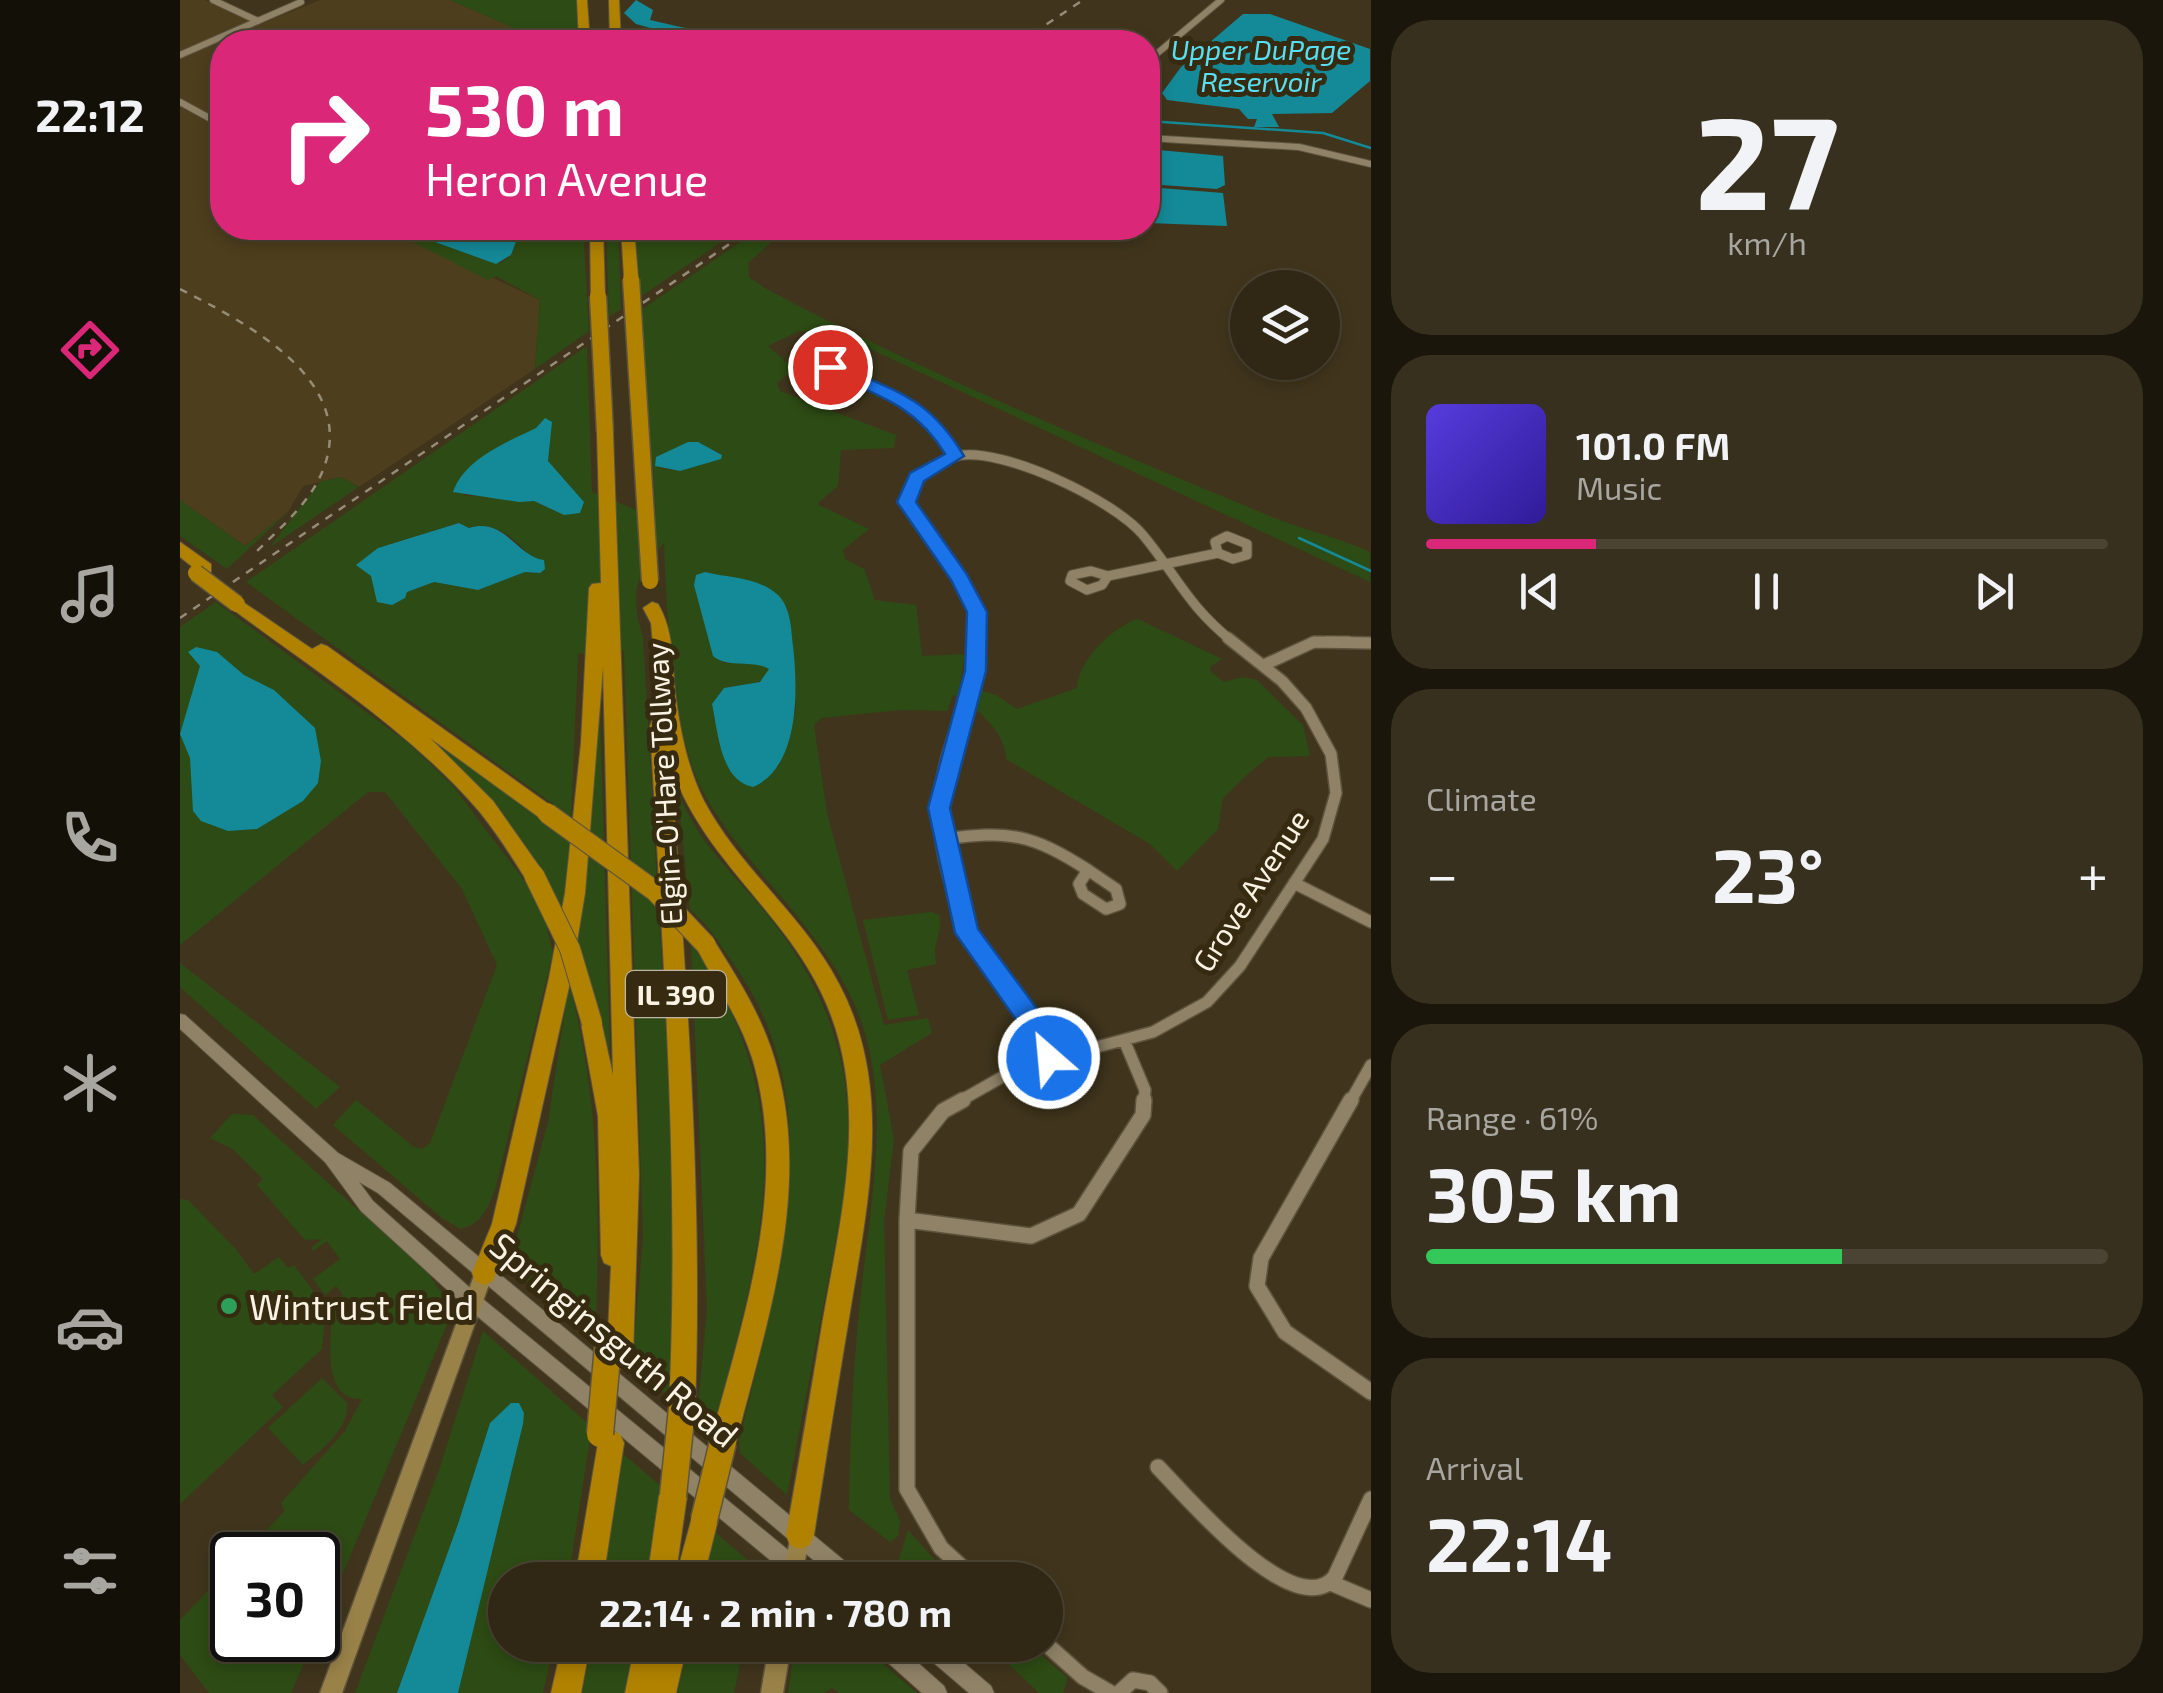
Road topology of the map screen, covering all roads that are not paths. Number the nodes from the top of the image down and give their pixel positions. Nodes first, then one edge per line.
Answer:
1 (213, 0) edge
2 (585, 0) edge
3 (614, 0) edge
4 (1221, 0) edge
5 (301, 2) edge
6 (258, 21) junction
7 (237, 30) edge
8 (587, 30) edge
9 (615, 30) edge
10 (210, 42) edge
11 (1160, 51) edge
12 (180, 55) edge
13 (180, 102) edge
14 (210, 118) edge
15 (1160, 139) edge
16 (1370, 164) edge
17 (596, 240) edge
18 (629, 240) edge
19 (850, 377) dead end
20 (956, 456) junction
21 (180, 548) edge
22 (1218, 553) dead end
23 (180, 562) edge
24 (1165, 566) junction
25 (201, 570) junction
26 (1108, 576) dead end
27 (242, 601) junction
28 (652, 608) junction
29 (1370, 642) edge
30 (603, 652) junction
31 (1264, 666) junction
32 (944, 839) junction
33 (1088, 870) dead end
34 (1294, 882) junction
35 (1370, 922) edge
36 (180, 1020) edge
37 (1124, 1040) junction
38 (1049, 1058) junction
39 (1370, 1065) edge
40 (331, 1157) junction
41 (906, 1220) junction
42 (484, 1273) junction
43 (472, 1302) junction
44 (614, 1351) junction
45 (1370, 1392) edge
46 (1158, 1467) dead end
47 (1370, 1499) edge
48 (800, 1536) junction
49 (591, 1562) edge
50 (663, 1562) edge
51 (694, 1562) edge
52 (781, 1562) edge
53 (799, 1562) edge
54 (831, 1562) edge
55 (956, 1562) edge
56 (1331, 1583) junction
57 (1370, 1600) edge
58 (1063, 1659) edge
59 (572, 1662) edge
60 (646, 1662) edge
61 (669, 1662) edge
62 (777, 1662) edge
63 (902, 1662) edge
64 (948, 1662) edge
65 (331, 1693) edge
66 (566, 1693) edge
67 (640, 1693) edge
68 (662, 1693) edge
69 (772, 1693) edge
70 (937, 1693) edge
71 (984, 1693) edge
72 (1115, 1693) edge
73 (1160, 1693) edge

1 - 6 street
2 - 8 highway
3 - 9 highway
4 - 11 street
5 - 6 street
6 - 7 street
10 - 12 street
13 - 14 street
15 - 16 street
17 - 30 highway, bridge
18 - 28 highway, Elgin-O'Hare Tollway / IL 390, bridge
19 - 20 street
20 - 24 street, Grove Avenue
20 - 32 street
21 - 25 highway
22 - 24 street
23 - 25 highway
24 - 26 street
24 - 31 street, Grove Avenue
25 - 27 highway, bridge
27 - 44 highway, bridge
27 - 51 highway, bridge
28 - 48 highway
28 - 50 highway, Elgin-O'Hare Tollway / IL 390, bridge
29 - 31 street
30 - 42 highway
30 - 44 highway, Elgin-O'Hare Tollway / IL 390
31 - 34 street, Grove Avenue
32 - 33 street
32 - 38 street
34 - 35 street
34 - 37 street, Grove Avenue
36 - 40 street, Springinsguth Road
37 - 38 street, Grove Avenue
37 - 41 street
38 - 41 street, Grove Avenue
39 - 45 street
40 - 42 street, Springinsguth Road
40 - 43 street, Springinsguth Road
41 - 55 street, Grove Avenue
42 - 43 main road
42 - 48 street, Springinsguth Road
43 - 52 street, Springinsguth Road
43 - 65 main road
44 - 49 highway, Elgin-O'Hare Tollway / IL 390
46 - 56 street
47 - 56 street
48 - 53 main road
48 - 54 street, Springinsguth Road
56 - 57 street
58 - 72 street
59 - 66 highway
60 - 67 highway
61 - 68 highway
62 - 69 main road
63 - 70 street
64 - 71 street
72 - 73 street

